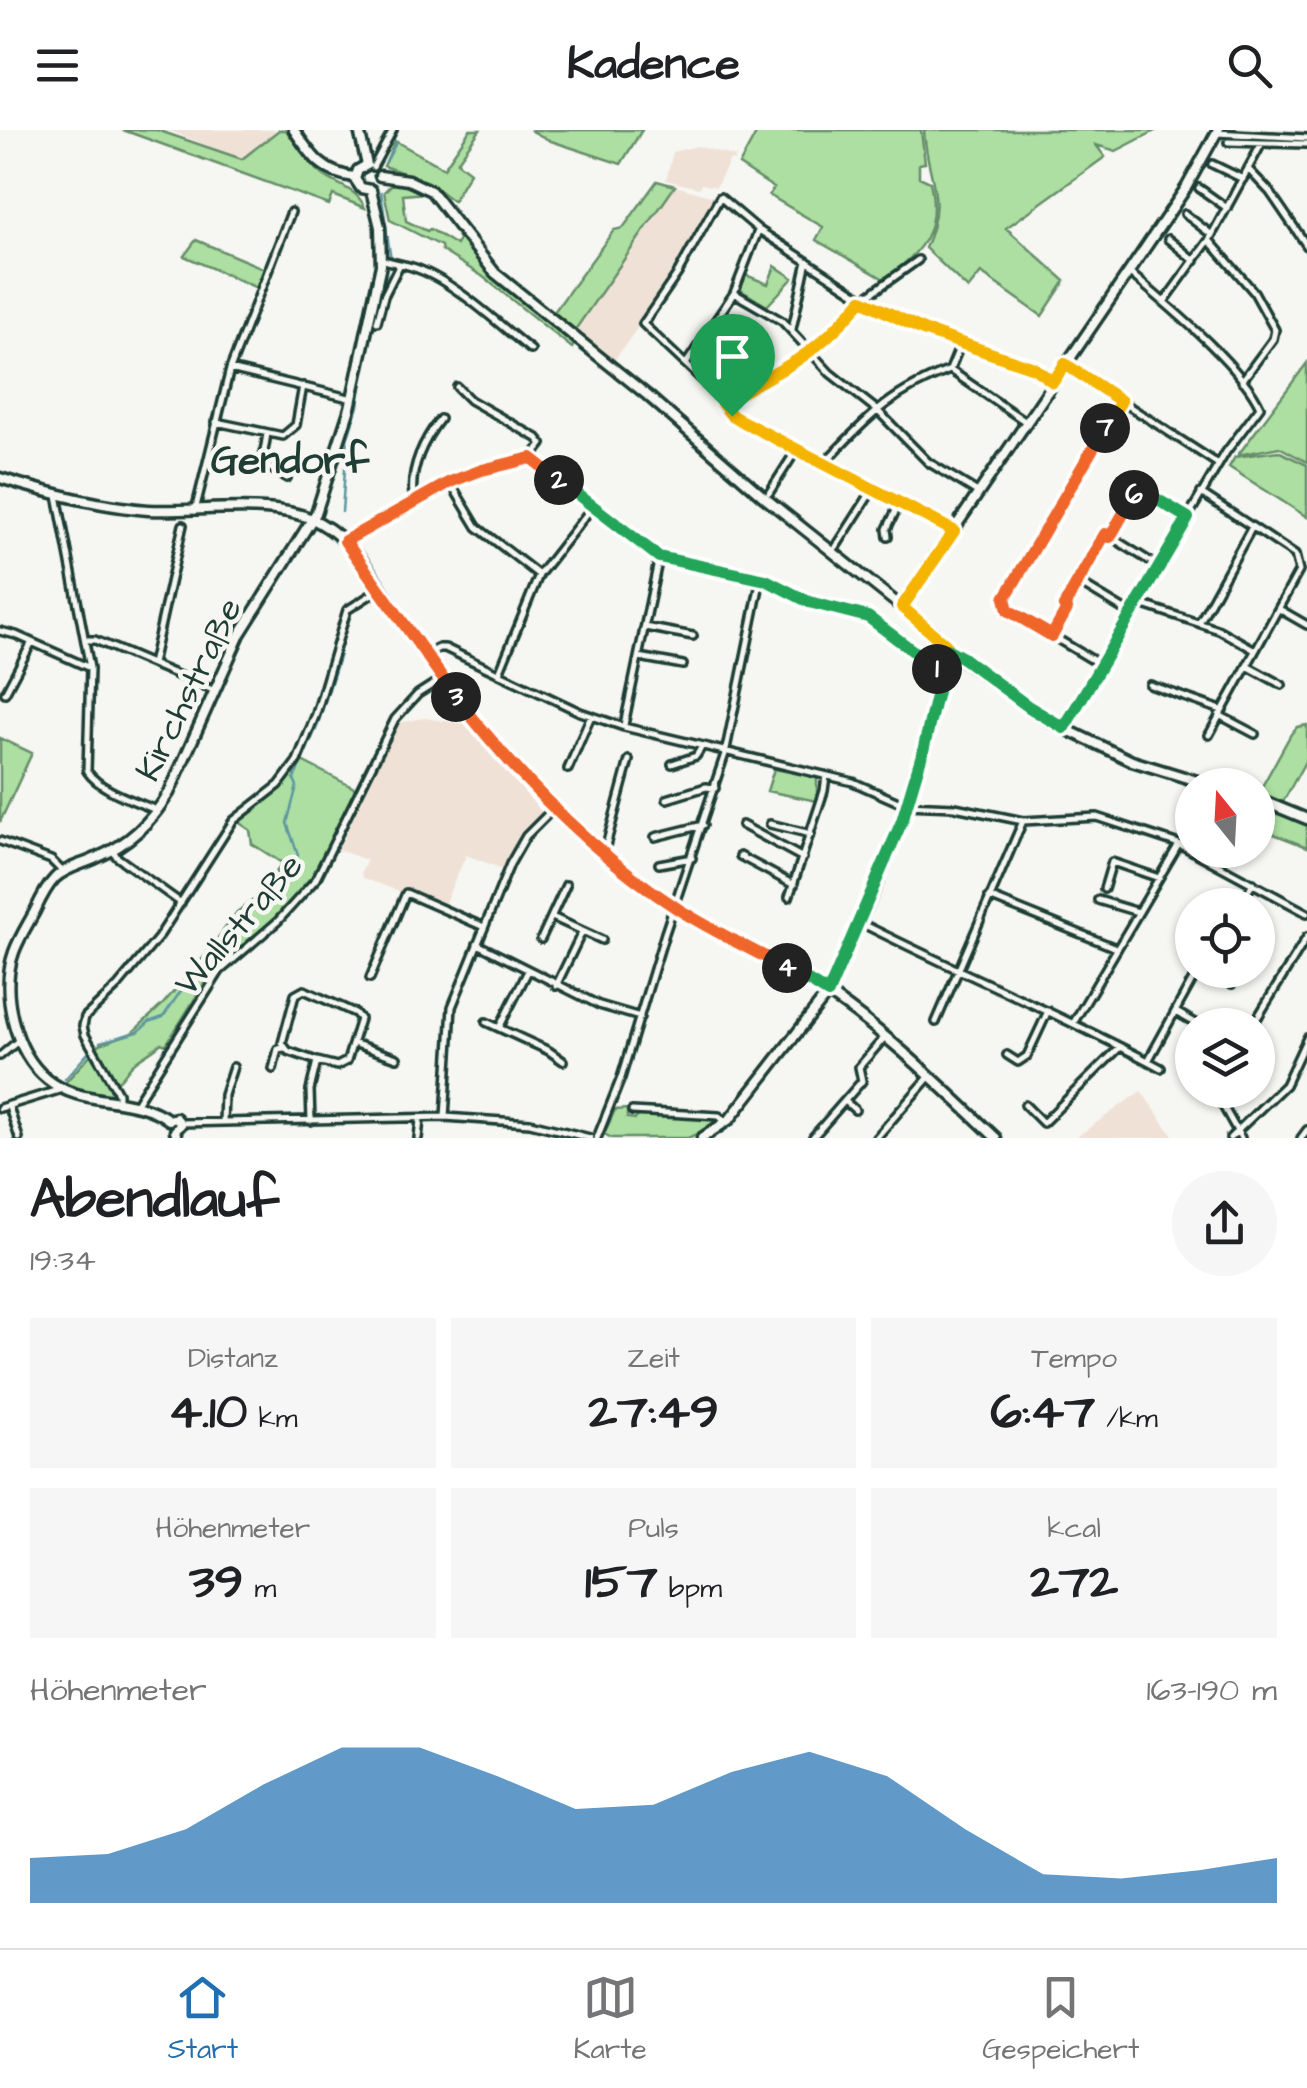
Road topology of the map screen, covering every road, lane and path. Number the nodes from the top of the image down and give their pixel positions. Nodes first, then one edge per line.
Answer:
1 (294, 130) edge
2 (359, 130) edge
3 (392, 130) edge
4 (1217, 131) edge
5 (1307, 141) edge
6 (1228, 142) dead end
7 (1262, 143) junction
8 (1212, 164) dead end
9 (370, 166) junction
10 (1249, 170) junction
11 (380, 176) junction
12 (355, 177) junction
13 (1244, 180) junction
14 (1199, 188) dead end
15 (370, 190) junction
16 (1228, 208) junction
17 (292, 212) dead end
18 (1185, 214) dead end
19 (759, 230) junction
20 (1210, 237) junction
21 (1168, 239) dead end
22 (1307, 246) edge
23 (381, 260) junction
24 (918, 260) dead end
25 (807, 261) junction
26 (1195, 262) junction
27 (399, 266) junction
28 (1127, 272) junction
29 (734, 293) junction
30 (862, 300) junction
31 (1164, 302) junction
32 (377, 322) dead end
33 (792, 329) junction
34 (961, 343) junction
35 (530, 350) dead end
36 (811, 353) junction
37 (686, 364) junction
38 (1065, 364) junction
39 (230, 370) junction
40 (950, 370) junction
41 (1053, 382) junction
42 (1242, 382) junction
43 (303, 386) junction
44 (456, 388) dead end
45 (353, 398) junction
46 (1121, 401) junction
47 (722, 403) junction
48 (876, 410) junction
49 (440, 419) dead end
50 (216, 422) junction
51 (1026, 422) junction
52 (267, 434) junction
53 (797, 449) junction
54 (531, 458) junction
55 (1218, 464) junction
56 (827, 465) junction
57 (0, 478) edge
58 (287, 478) dead end
59 (450, 482) junction
60 (873, 489) junction
61 (769, 493) dead end
62 (980, 493) junction
63 (1201, 493) junction
64 (57, 494) junction
65 (900, 502) junction
66 (414, 503) junction
67 (594, 506) junction
68 (195, 510) junction
69 (1188, 518) junction
70 (314, 520) junction
71 (183, 526) dead end
72 (1252, 528) junction
73 (954, 531) junction
74 (1110, 537) junction
75 (888, 538) dead end
76 (345, 541) junction
77 (836, 547) dead end
78 (659, 557) junction
79 (1307, 561) edge
80 (1299, 563) junction
81 (1159, 567) junction
82 (539, 575) junction
83 (761, 578) junction
84 (1078, 582) junction
85 (380, 588) junction
86 (1138, 602) junction
87 (902, 607) junction
88 (1278, 609) junction
89 (1131, 614) junction
90 (1200, 623) junction
91 (1307, 625) edge
92 (645, 628) junction
93 (0, 631) edge
94 (692, 636) dead end
95 (1052, 636) junction
96 (86, 640) junction
97 (32, 642) junction
98 (947, 649) junction
99 (1256, 650) junction
100 (425, 655) junction
101 (639, 657) junction
102 (152, 664) junction
103 (1101, 665) junction
104 (683, 666) dead end
105 (1247, 666) junction
106 (90, 668) junction
107 (941, 671) junction
108 (499, 673) junction
109 (442, 678) junction
110 (1150, 685) dead end
111 (1282, 685) dead end
112 (215, 691) junction
113 (5, 693) dead end
114 (1220, 712) junction
115 (592, 716) junction
116 (624, 726) junction
117 (1064, 728) junction
118 (1255, 734) dead end
119 (1209, 735) dead end
120 (700, 748) junction
121 (725, 754) junction
122 (629, 760) dead end
123 (672, 764) dead end
124 (568, 769) dead end
125 (1175, 774) edge
126 (826, 776) junction
127 (714, 788) junction
128 (668, 799) dead end
129 (906, 805) junction
130 (1275, 805) edge
131 (554, 808) junction
132 (158, 811) junction
133 (1307, 819) edge
134 (1023, 821) junction
135 (742, 824) dead end
136 (770, 824) dead end
137 (703, 825) junction
138 (811, 834) junction
139 (655, 837) dead end
140 (0, 841) edge
141 (1175, 843) edge
142 (112, 850) junction
143 (1175, 851) edge
144 (604, 854) junction
145 (740, 856) dead end
146 (692, 858) junction
147 (803, 858) junction
148 (658, 864) dead end
149 (1225, 868) edge
150 (63, 872) junction
151 (1160, 878) junction
152 (1253, 883) junction
153 (566, 885) dead end
154 (794, 885) junction
155 (1250, 888) edge
156 (1104, 889) dead end
157 (789, 896) dead end
158 (989, 896) junction
159 (1098, 900) dead end
160 (182, 904) junction
161 (675, 907) junction
162 (1139, 912) junction
163 (1307, 914) edge
164 (552, 916) junction
165 (860, 922) junction
166 (484, 927) junction
167 (582, 932) junction
168 (1307, 938) edge
169 (540, 939) dead end
170 (602, 940) dead end
171 (477, 944) junction
172 (1118, 948) junction
173 (528, 970) junction
174 (957, 972) junction
175 (370, 978) dead end
176 (556, 986) junction
177 (4, 989) edge
178 (828, 993) junction
179 (1264, 1008) edge
180 (1048, 1011) junction
181 (1175, 1012) edge
182 (640, 1017) junction
183 (486, 1022) dead end
184 (936, 1022) dead end
185 (1074, 1022) junction
186 (498, 1028) junction
187 (884, 1038) junction
188 (1307, 1038) edge
189 (21, 1040) junction
190 (353, 1043) junction
191 (1120, 1047) junction
192 (284, 1048) junction
193 (0, 1056) edge
194 (1006, 1056) dead end
195 (397, 1058) dead end
196 (1148, 1060) junction
197 (563, 1061) dead end
198 (317, 1062) junction
199 (233, 1067) dead end
200 (1162, 1068) dead end
201 (273, 1069) dead end
202 (930, 1076) junction
203 (62, 1090) junction
204 (845, 1101) junction
205 (118, 1102) junction
206 (1025, 1104) dead end
207 (9, 1106) junction
208 (135, 1106) junction
209 (0, 1108) edge
210 (1220, 1108) edge
211 (855, 1110) dead end
212 (632, 1111) dead end
213 (445, 1118) junction
214 (420, 1120) junction
215 (311, 1121) junction
216 (223, 1122) junction
217 (726, 1122) junction
218 (1307, 1130) edge
219 (178, 1131) edge
220 (1231, 1135) edge
221 (813, 1137) edge
222 (19, 1138) edge
223 (418, 1138) edge
224 (594, 1138) edge
225 (702, 1138) edge
226 (876, 1138) edge
227 (996, 1138) edge
228 (1241, 1138) edge
229 (1301, 1138) edge

1 - 12 main road
2 - 9 main road
3 - 9 street
4 - 5 street
4 - 28 main road
5 - 7 street
6 - 7 street
7 - 10 street
8 - 13 street
9 - 11 main road
9 - 12 main road
10 - 13 street
10 - 22 street
11 - 15 main road
11 - 87 main road
12 - 15 main road
13 - 16 street
14 - 16 street
15 - 23 main road, Kirchstraße
16 - 20 street
17 - 39 street
18 - 20 street
19 - 25 street
19 - 29 street
19 - 37 street
20 - 26 street
20 - 42 street
21 - 26 street
23 - 27 street
23 - 45 main road, Kirchstraße
24 - 30 street
25 - 30 street
25 - 33 street
26 - 31 street
27 - 32 street
27 - 35 street
28 - 31 street
28 - 38 main road
29 - 33 street
29 - 37 street
30 - 34 street
30 - 36 street
31 - 42 street
33 - 36 street
34 - 40 street
34 - 41 street
36 - 47 street
36 - 48 street
37 - 47 street
38 - 41 main road
38 - 46 street
39 - 43 street
39 - 50 street
40 - 48 street
40 - 51 street
41 - 51 main road
42 - 55 street
43 - 45 street
43 - 52 street
44 - 54 street
45 - 70 main road, Kirchstraße
46 - 55 street
46 - 95 street
47 - 53 street
48 - 56 street
48 - 62 street
49 - 66 street
50 - 52 street
50 - 68 street
51 - 62 main road
52 - 58 street
53 - 56 street
53 - 61 street
54 - 59 street
54 - 67 street
55 - 63 street
56 - 60 street
57 - 64 main road
59 - 66 street
59 - 82 street
60 - 65 street
60 - 77 street
62 - 73 main road
63 - 69 street
63 - 72 street
64 - 68 main road
64 - 96 street
65 - 73 street
65 - 75 street
66 - 76 street
67 - 78 street
67 - 82 street
68 - 70 main road
69 - 74 street
69 - 81 street
70 - 76 main road
70 - 112 main road, Kirchstraße
71 - 102 street
72 - 80 street
72 - 90 street
73 - 87 main road
74 - 81 street
74 - 84 street
76 - 85 main road
78 - 83 street
78 - 92 street
79 - 80 street
80 - 88 street
81 - 86 street
82 - 108 street
83 - 107 street
83 - 121 street
84 - 89 street
84 - 95 street
85 - 100 main road
85 - 160 street
86 - 89 street
86 - 90 street
87 - 98 main road
88 - 91 street
88 - 99 street
89 - 103 street
90 - 99 street
92 - 94 street
92 - 101 street
93 - 97 street
95 - 103 street
96 - 102 street
96 - 106 street
97 - 106 street
97 - 113 street
98 - 107 main road
98 - 117 main road
99 - 105 street
100 - 108 street
100 - 109 main road
101 - 104 street
101 - 116 street
102 - 112 street
103 - 117 street
105 - 111 street
105 - 114 street
106 - 132 street
107 - 129 main road
108 - 115 street
109 - 131 main road
109 - 208 street, Wallstraße
110 - 114 street
112 - 132 main road, Kirchstraße
114 - 118 street
114 - 119 street
115 - 116 street
115 - 124 street
116 - 120 street
117 - 125 main road
120 - 121 street
120 - 123 street
121 - 126 street
121 - 127 street
122 - 144 street
126 - 129 street
126 - 138 street
127 - 128 street
127 - 137 street
129 - 134 street
129 - 165 main road
130 - 133 main road
131 - 144 main road
131 - 166 street
132 - 142 main road, Kirchstraße
134 - 141 street
134 - 158 street
135 - 147 street
136 - 138 street
137 - 139 street
137 - 146 street
138 - 147 street
140 - 150 street
142 - 150 main road, Kirchstraße
142 - 160 street
143 - 151 street
144 - 161 main road
145 - 154 street
146 - 148 street
146 - 161 street
147 - 154 street
149 - 152 street
150 - 177 main road
151 - 156 street
151 - 162 street
152 - 155 street
152 - 163 street
153 - 164 street
154 - 157 street
158 - 172 street
158 - 174 street
159 - 162 street
160 - 205 street
161 - 178 main road
161 - 182 street
162 - 172 street
164 - 167 street
164 - 169 street
165 - 174 street
165 - 178 main road
166 - 171 street
166 - 175 street
167 - 170 street
167 - 176 street
168 - 179 street
171 - 173 street
171 - 213 street
172 - 185 street
173 - 176 street
173 - 186 street
174 - 180 street
174 - 184 street
176 - 182 street
177 - 189 main road
178 - 187 main road
178 - 217 main road
180 - 185 street
180 - 194 street
181 - 196 street
182 - 224 street
183 - 186 street
185 - 191 street
186 - 197 street
187 - 202 main road
187 - 204 street
188 - 220 street
189 - 193 street
189 - 203 main road
190 - 192 street
190 - 195 street
190 - 198 street
191 - 196 street
191 - 206 street
192 - 198 street
192 - 201 street
196 - 200 street
198 - 215 street
199 - 216 street
202 - 226 street
202 - 227 main road
203 - 205 main road
203 - 207 street
204 - 211 street
204 - 221 street
205 - 208 main road
207 - 209 street
207 - 222 street
208 - 219 main road
210 - 220 street
212 - 217 street
213 - 214 street
213 - 224 street
214 - 215 street
214 - 223 street
215 - 216 street
216 - 219 street
217 - 225 main road
218 - 229 street
220 - 228 street

